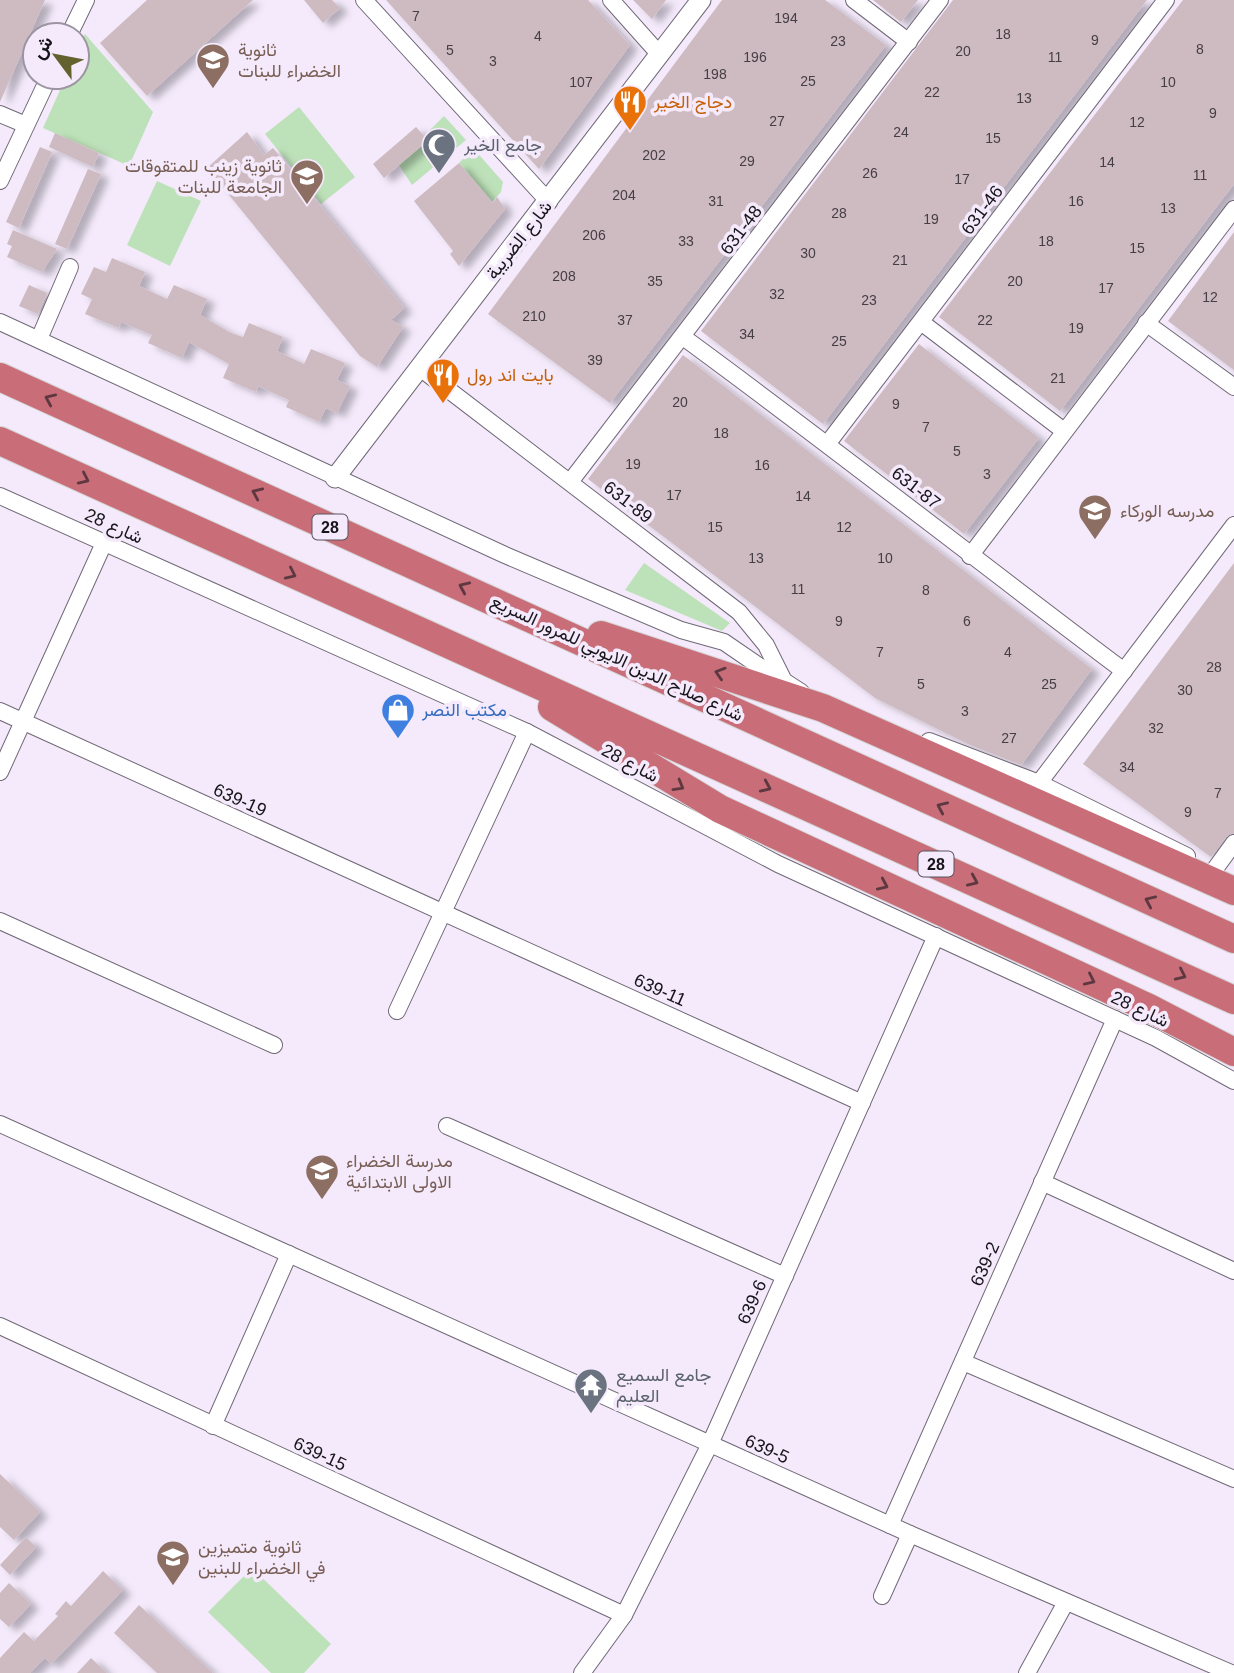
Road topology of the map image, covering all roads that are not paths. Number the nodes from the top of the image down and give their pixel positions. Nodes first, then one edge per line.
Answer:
1 (86, 0) edge
2 (364, 0) edge
3 (611, 0) edge
4 (702, 0) edge
5 (854, 0) edge
6 (940, 0) edge
7 (1166, 0) edge
8 (76, 21) edge
9 (909, 41) junction
10 (660, 55) junction
11 (42, 91) edge
12 (0, 114) edge
13 (26, 125) junction
14 (0, 181) edge
15 (549, 202) junction
16 (1234, 209) edge
17 (70, 267) dead end
18 (0, 321) edge
19 (921, 322) junction
20 (1146, 323) junction
21 (683, 337) junction
22 (39, 339) junction
23 (420, 369) junction
24 (0, 377) edge
25 (1234, 387) edge
26 (1064, 431) junction
27 (0, 441) edge
28 (828, 443) junction
29 (335, 478) junction
30 (570, 482) junction
31 (0, 495) edge
32 (1234, 525) edge
33 (104, 543) junction
34 (970, 556) junction
35 (501, 604) junction
36 (475, 658) junction
37 (1125, 671) junction
38 (789, 687) junction
39 (823, 708) junction
40 (0, 711) edge
41 (23, 722) junction
42 (527, 732) junction
43 (0, 772) edge
44 (1038, 783) junction
45 (1234, 843) edge
46 (1214, 869) junction
47 (1234, 877) edge
48 (1234, 891) edge
49 (442, 913) junction
50 (0, 922) edge
51 (936, 936) junction
52 (1234, 939) edge
53 (1234, 1000) edge
54 (397, 1011) dead end
55 (1115, 1019) junction
56 (274, 1045) dead end
57 (1234, 1052) edge
58 (1234, 1081) edge
59 (862, 1103) junction
60 (0, 1124) edge
61 (447, 1126) dead end
62 (1042, 1182) junction
63 (289, 1254) junction
64 (1234, 1271) edge
65 (785, 1276) junction
66 (0, 1326) edge
67 (963, 1362) junction
68 (212, 1426) junction
69 (709, 1444) junction
70 (1234, 1479) edge
71 (890, 1525) junction
72 (910, 1534) junction
73 (882, 1596) dead end
74 (1066, 1601) junction
75 (624, 1615) junction
76 (582, 1673) edge
77 (1027, 1673) edge
78 (1231, 1673) edge

1 - 8 street
2 - 15 street
3 - 10 street
4 - 10 street, شارع الضريبة
5 - 9 street
6 - 9 street, 631-48
7 - 19 street, 631-46
9 - 21 street, 631-48
10 - 15 street, شارع الضريبة
11 - 13 street
12 - 13 street
13 - 14 street
15 - 23 street, شارع الضريبة
16 - 20 street
17 - 22 street
18 - 22 street
19 - 26 street
19 - 28 street, 631-46
20 - 25 street
20 - 26 street
21 - 28 street, 631-87
21 - 30 street, 631-48
22 - 29 street
23 - 29 street, شارع الضريبة
23 - 30 street, 631-89
35 -> 24 highway, شارع صلاح الدين الايوبي للمرور السريع / 28
26 - 34 street
27 -> 36 highway, 28
28 - 34 street, 631-87
29 - 38 street
30 - 38 street, 631-89
31 - 33 street, شارع 28
32 - 37 street
33 - 41 street
33 - 42 street, شارع 28
34 - 37 street, 631-87
39 -> 35 highway
52 -> 35 highway, شارع صلاح الدين الايوبي للمرور السريع / 28
36 -> 53 highway, 28
36 -> 57 highway
37 - 44 street
38 - 39 street
38 - 44 street
39 - 48 highway
40 - 41 street, 639-19
41 - 43 street
41 - 49 street, 639-19
42 - 49 street
42 - 51 street, شارع 28
44 - 46 street
45 - 46 street
46 - 47 street
49 - 54 street
49 - 59 street, 639-11
50 - 56 street
51 - 55 street, شارع 28
51 - 59 street, 639-6
55 - 58 street, شارع 28
55 - 62 street, 639-2
59 - 65 street, 639-6
60 - 63 street, 639-5
61 - 65 street
62 - 64 street
62 - 67 street, 639-2
63 - 68 street
63 - 69 street, 639-5
65 - 69 street, 639-6
66 - 68 street, 639-15
67 - 70 street
67 - 71 street, 639-2
68 - 75 street, 639-15
69 - 71 street, 639-5
69 - 75 street, 639-6
71 - 72 street, 639-5
72 - 73 street
72 - 74 street, 639-5
74 - 77 street
74 - 78 street, 639-5
75 - 76 street, 639-6

